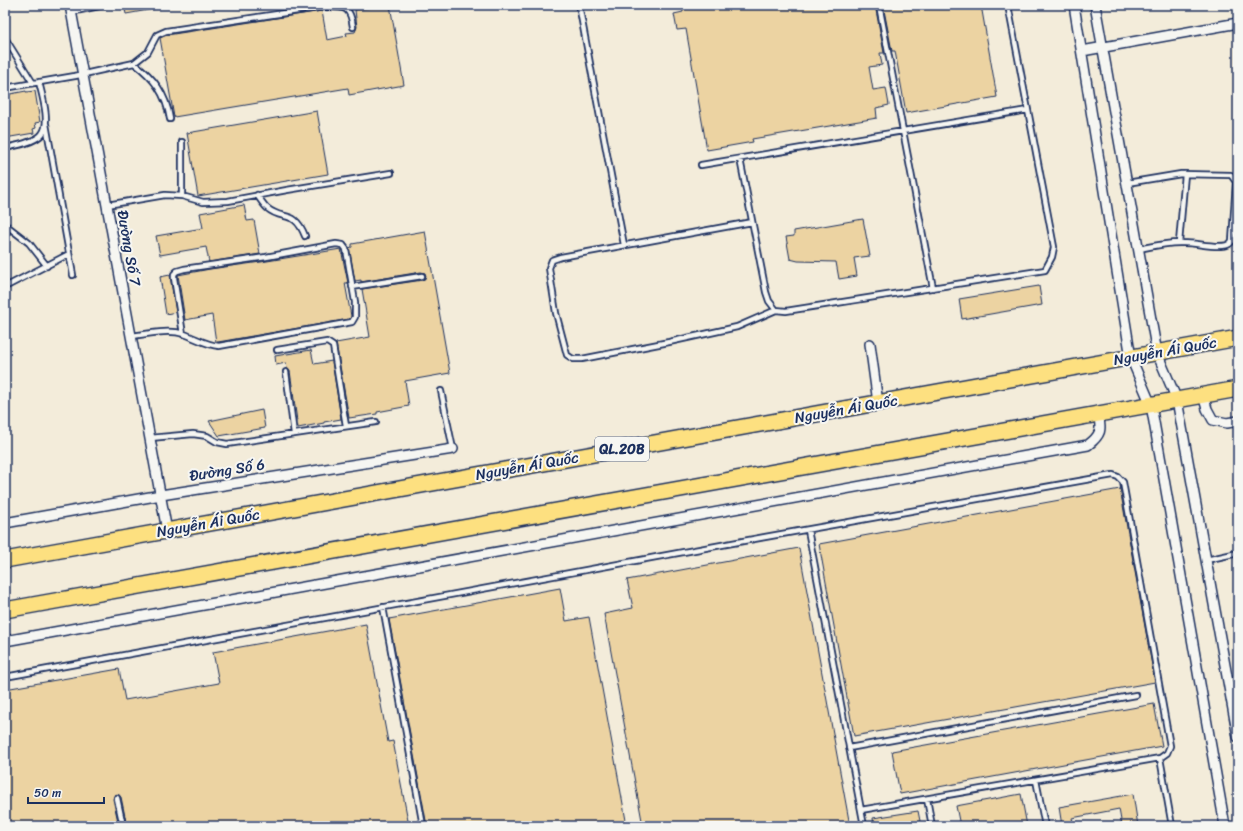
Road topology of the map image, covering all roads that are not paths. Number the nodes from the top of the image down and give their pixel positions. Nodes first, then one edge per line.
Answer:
1 (104, 5) edge
2 (579, 5) edge
3 (879, 5) edge
4 (1008, 5) edge
5 (1074, 5) edge
6 (1095, 5) edge
7 (71, 8) edge
8 (1238, 24) edge
9 (353, 27) dead end
10 (5, 38) edge
11 (1103, 48) junction
12 (1082, 51) junction
13 (134, 63) junction
14 (83, 74) junction
15 (39, 82) junction
16 (33, 83) junction
17 (5, 88) edge
18 (1028, 110) junction
19 (170, 119) dead end
20 (46, 124) junction
21 (903, 131) junction
22 (182, 142) dead end
23 (5, 148) edge
24 (740, 159) junction
25 (702, 165) dead end
26 (390, 173) dead end
27 (1184, 174) junction
28 (1127, 183) junction
29 (257, 195) junction
30 (182, 196) junction
31 (107, 205) junction
32 (752, 222) junction
33 (7, 226) dead end
34 (305, 236) dead end
35 (1179, 243) junction
36 (624, 245) junction
37 (1139, 249) junction
38 (69, 254) junction
39 (47, 266) junction
40 (73, 275) dead end
41 (422, 276) dead end
42 (5, 287) edge
43 (352, 287) junction
44 (933, 288) junction
45 (776, 310) junction
46 (183, 334) junction
47 (131, 336) junction
48 (1238, 338) edge
49 (870, 344) dead end
50 (278, 350) dead end
51 (1157, 353) junction
52 (1131, 358) junction
53 (286, 372) dead end
54 (1238, 389) edge
55 (441, 391) dead end
56 (1203, 395) junction
57 (1177, 400) junction
58 (878, 403) junction
59 (1151, 405) junction
60 (1098, 414) junction
61 (1238, 421) edge
62 (376, 422) dead end
63 (346, 426) junction
64 (294, 434) junction
65 (150, 438) junction
66 (453, 449) joint
67 (161, 495) junction
68 (5, 523) edge
69 (808, 530) junction
70 (167, 531) junction
71 (1238, 553) edge
72 (5, 560) edge
73 (1206, 560) junction
74 (383, 607) junction
75 (5, 610) edge
76 (5, 641) edge
77 (5, 677) edge
78 (1136, 695) dead end
79 (1238, 737) edge
80 (850, 748) junction
81 (1160, 758) junction
82 (1036, 780) junction
83 (117, 798) dead end
84 (927, 799) junction
85 (861, 810) junction
86 (123, 826) edge
87 (423, 826) edge
88 (864, 826) edge
89 (932, 826) edge
90 (1045, 826) edge
91 (1172, 826) edge
92 (1225, 826) edge

1 - 7 lane
2 - 36 lane
3 - 21 lane
4 - 18 lane
5 - 12 street
6 - 11 street
7 - 14 street, Đường Số 7
8 - 11 street
9 - 13 lane
10 - 16 lane
11 - 12 street
11 - 28 street
12 - 52 street
13 - 14 lane
13 - 19 lane
14 - 15 lane
14 - 31 street, Đường Số 7
15 - 16 lane
15 - 20 lane
16 - 17 lane
18 - 21 lane
18 - 44 lane
20 - 23 lane
20 - 38 lane
21 - 24 lane
21 - 44 lane
22 - 30 lane
24 - 25 lane
24 - 32 lane
26 - 29 lane
27 - 28 lane
27 - 35 lane
27 - 35 lane
28 - 37 street
29 - 30 lane
29 - 34 lane
30 - 31 lane
31 - 47 street, Đường Số 7
32 - 36 lane
32 - 45 lane
33 - 39 lane
35 - 37 lane
36 - 45 lane
37 - 51 street
38 - 39 lane
38 - 40 lane
39 - 42 lane
41 - 43 lane
43 - 46 lane
43 - 46 lane
44 - 45 lane
46 - 47 lane
47 - 65 street, Đường Số 7
48 - 51 main road, Nguyễn Ái Quốc / QL.20B
49 - 58 street
50 - 63 lane
51 - 52 main road, Nguyễn Ái Quốc / QL.20B
51 - 57 street
52 - 58 main road, Nguyễn Ái Quốc / QL.20B
52 - 59 street
53 - 64 lane
54 - 56 main road
55 - 66 lane
56 - 57 main road
56 - 61 street
57 - 59 main road
57 - 73 street
58 - 70 main road, Nguyễn Ái Quốc / QL.20B
59 - 60 main road
59 - 92 street
60 - 75 main road
60 - 76 street
62 - 63 lane
63 - 64 lane
64 - 65 lane
65 - 67 street, Đường Số 7
66 - 67 street, Đường Số 6
67 - 68 street, Đường Số 6
67 - 70 street, Đường Số 7
69 - 74 lane
69 - 80 lane
69 - 81 lane
70 - 72 main road, Nguyễn Ái Quốc / QL.20B
71 - 73 lane
73 - 79 street
74 - 77 lane
74 - 87 lane
78 - 80 lane
80 - 85 lane
81 - 82 lane
81 - 91 lane
82 - 84 lane
82 - 90 lane
83 - 86 lane
84 - 85 lane
84 - 89 lane
85 - 88 lane

